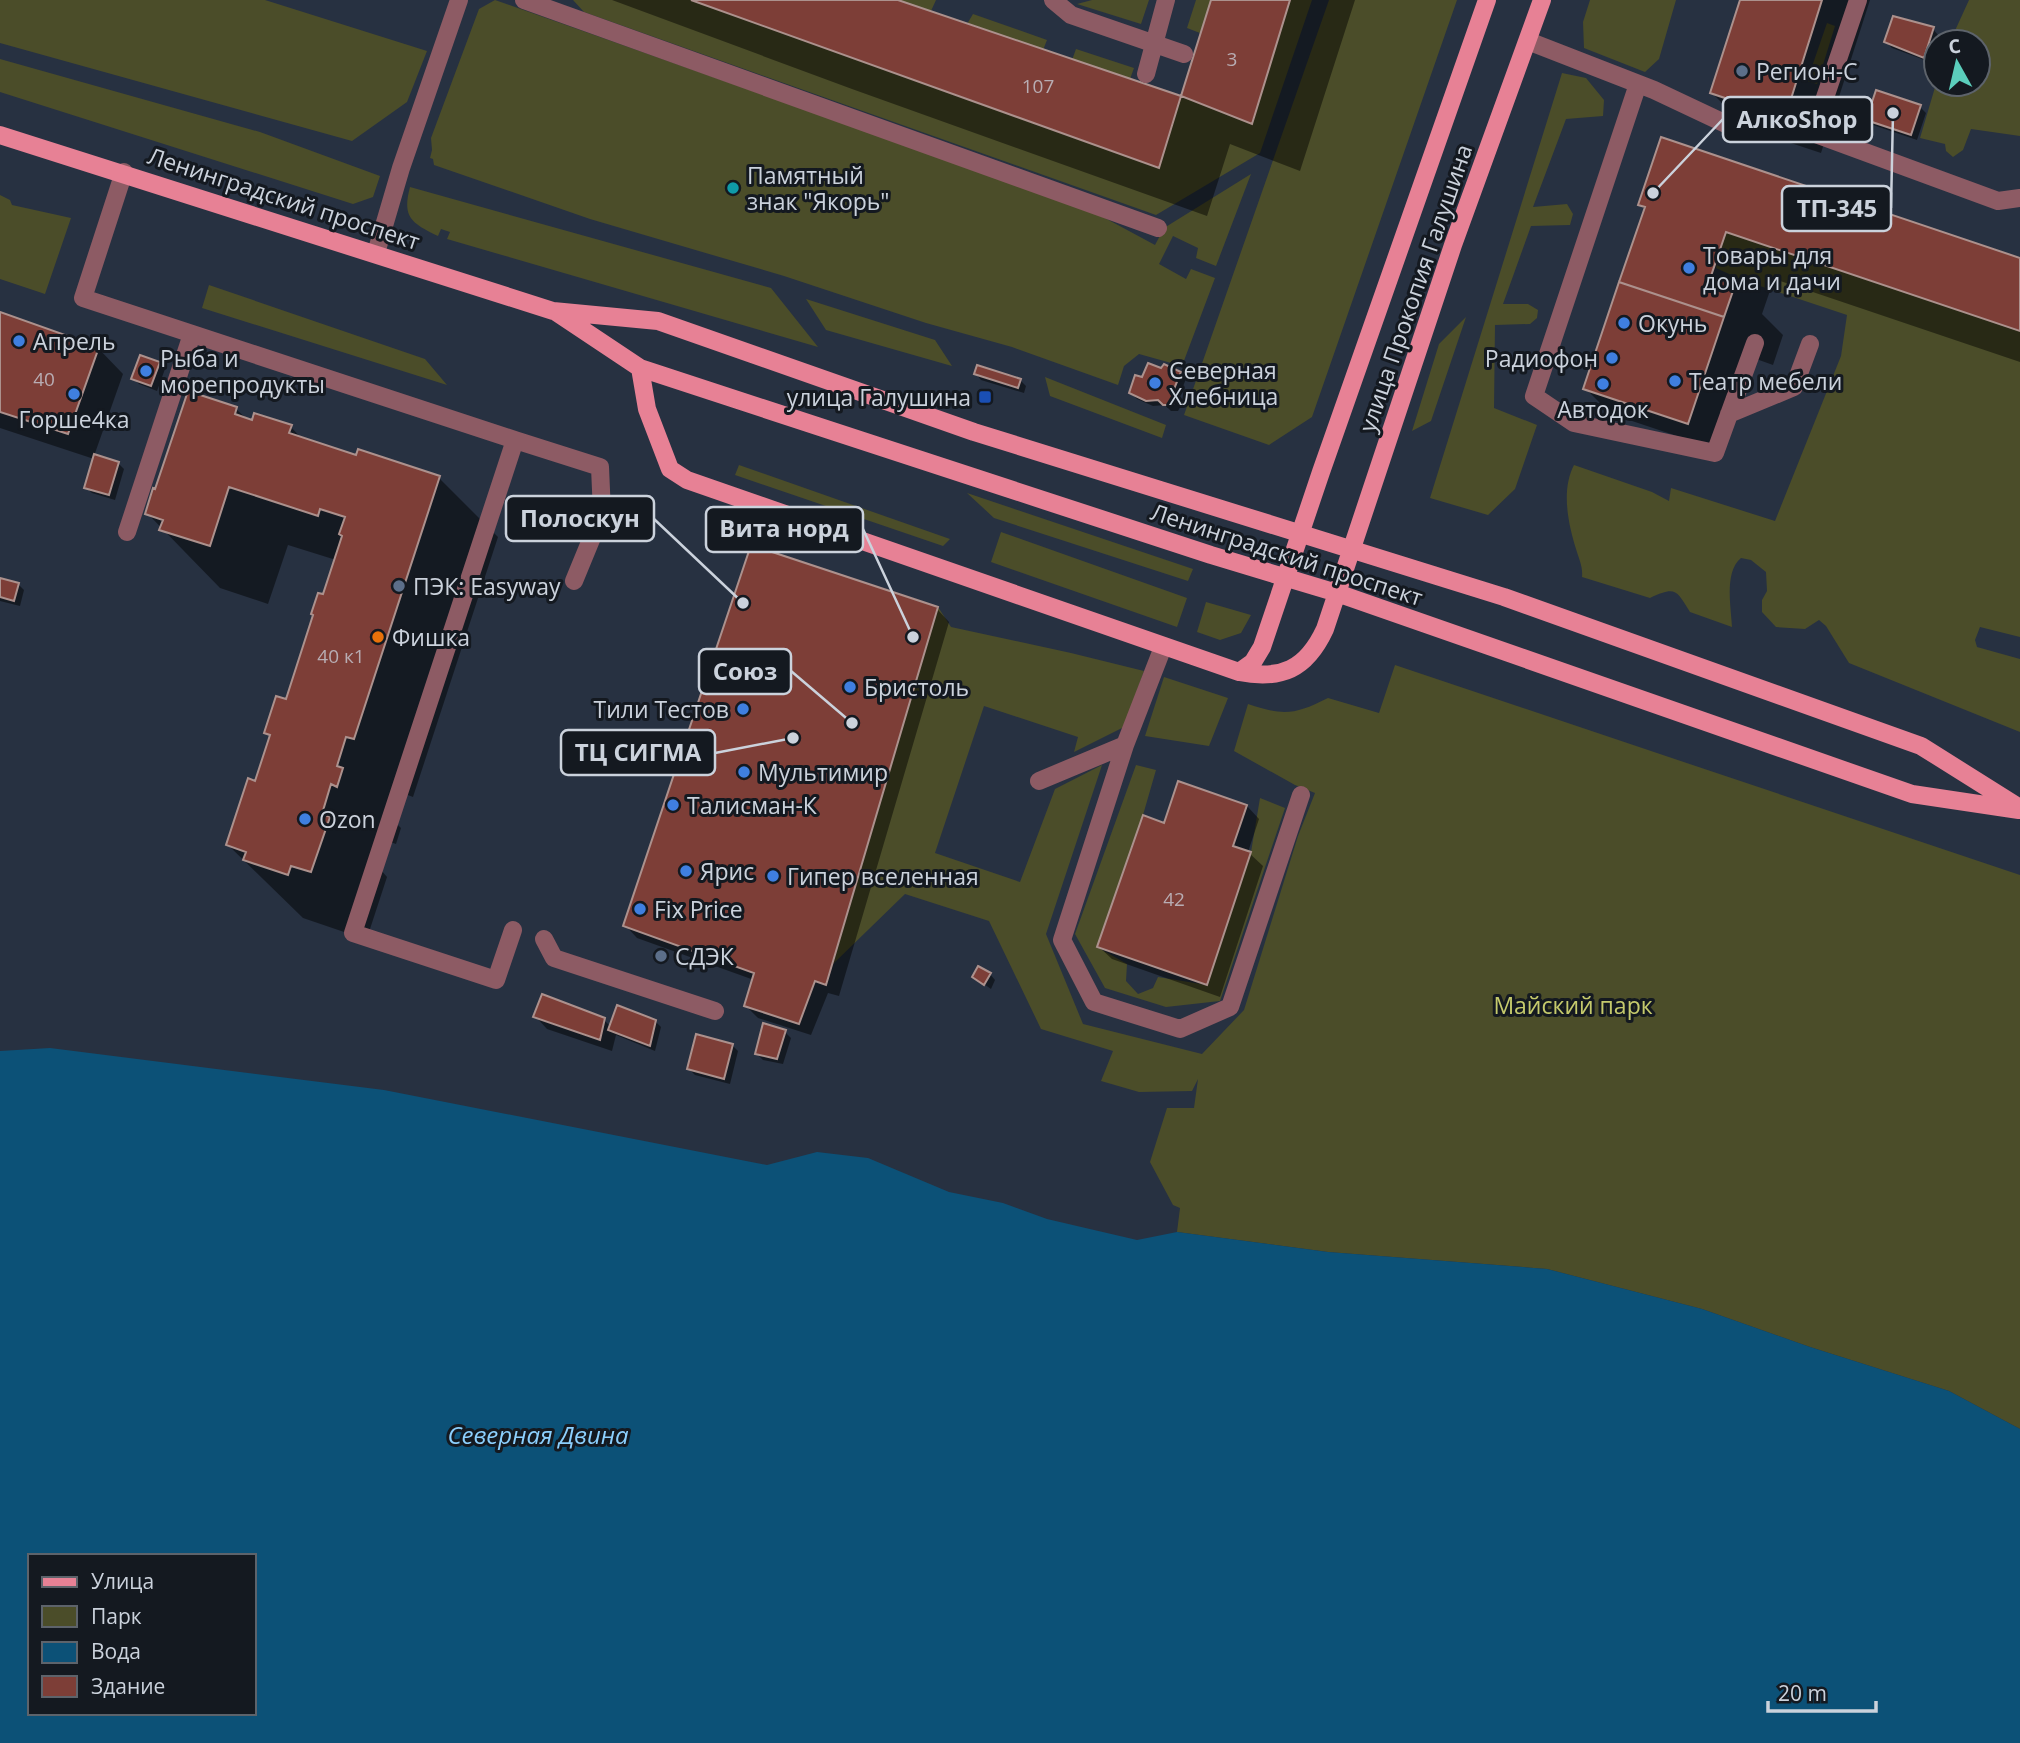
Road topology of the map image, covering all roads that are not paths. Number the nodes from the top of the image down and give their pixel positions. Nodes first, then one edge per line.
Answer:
1 (459, 0) edge
2 (524, 0) edge
3 (1053, 0) edge
4 (1166, 0) edge
5 (1487, 0) edge
6 (1542, 0) edge
7 (1858, 0) edge
8 (1528, 41) junction
9 (1154, 43) junction
10 (1184, 54) dead end
11 (1146, 74) dead end
12 (1638, 84) junction
13 (1813, 133) junction
14 (0, 135) edge
15 (124, 172) junction
16 (2020, 198) edge
17 (1158, 228) dead end
18 (376, 253) junction
19 (553, 311) junction
20 (192, 334) junction
21 (1755, 343) dead end
22 (1810, 344) dead end
23 (640, 368) junction
24 (1729, 414) junction
25 (516, 440) junction
26 (127, 532) dead end
27 (1301, 533) junction
28 (1353, 548) junction
29 (1286, 578) junction
30 (574, 581) dead end
31 (1337, 593) junction
32 (1163, 646) junction
33 (1239, 671) junction
34 (1125, 745) junction
35 (1039, 781) dead end
36 (1301, 795) dead end
37 (2020, 809) edge
38 (513, 930) dead end
39 (544, 939) dead end
40 (715, 1011) dead end

1 - 18 lane
2 - 17 lane
3 - 9 lane
4 - 9 lane
5 - 27 main road, улица Прокопия Галушина
6 - 8 main road, улица Прокопия Галушина
7 - 13 lane
8 - 12 lane
8 - 28 main road, улица Прокопия Галушина
9 - 10 lane
9 - 11 lane
12 - 13 lane
12 - 24 lane
13 - 16 lane
14 - 15 main road, Ленинградский проспект
15 - 18 main road, Ленинградский проспект
15 - 20 lane
18 - 19 main road, Ленинградский проспект
19 - 23 main road, Ленинградский проспект
19 - 27 main road, Ленинградский проспект
20 - 25 lane
20 - 26 lane
21 - 24 lane
22 - 24 lane
23 - 29 main road, Ленинградский проспект
23 - 32 main road, улица Прокопия Галушина
25 - 30 lane
25 - 38 lane
27 - 28 main road, Ленинградский проспект
27 - 29 main road, улица Прокопия Галушина
28 - 31 main road, улица Прокопия Галушина
28 - 37 main road, Ленинградский проспект
29 - 31 main road, Ленинградский проспект
29 - 33 main road, улица Прокопия Галушина
31 - 33 main road, улица Прокопия Галушина
31 - 37 main road, Ленинградский проспект
32 - 33 main road, улица Прокопия Галушина
32 - 34 lane
34 - 35 lane
34 - 36 lane
39 - 40 lane

